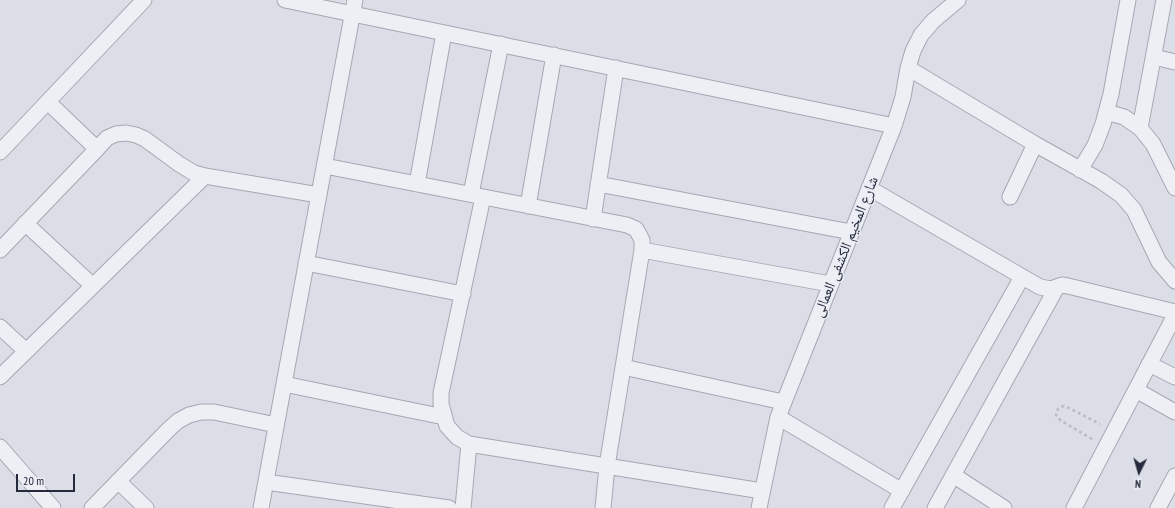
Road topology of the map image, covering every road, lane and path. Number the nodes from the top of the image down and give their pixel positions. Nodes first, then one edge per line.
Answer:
1 (144, 0) edge
2 (285, 0) edge
3 (958, 0) edge
4 (1128, 0) edge
5 (1164, 0) edge
6 (354, 7) edge
7 (444, 32) junction
8 (501, 44) junction
9 (554, 55) junction
10 (1154, 57) junction
11 (1175, 62) edge
12 (616, 68) junction
13 (908, 68) junction
14 (48, 102) junction
15 (1106, 112) junction
16 (894, 126) junction
17 (1140, 128) junction
18 (1035, 144) junction
19 (97, 149) junction
20 (0, 152) edge
21 (324, 166) junction
22 (1080, 170) junction
23 (205, 176) junction
24 (417, 184) junction
25 (598, 184) junction
26 (869, 188) junction
27 (1175, 188) edge
28 (319, 195) junction
29 (477, 196) junction
30 (1010, 197) dead end
31 (528, 206) junction
32 (593, 219) junction
33 (25, 223) junction
34 (851, 232) junction
35 (0, 250) edge
36 (642, 250) junction
37 (306, 263) junction
38 (1022, 277) junction
39 (1175, 281) edge
40 (830, 284) junction
41 (93, 286) junction
42 (1057, 287) junction
43 (463, 294) junction
44 (1175, 312) edge
45 (1175, 315) edge
46 (0, 327) edge
47 (26, 351) junction
48 (1149, 364) junction
49 (623, 367) junction
50 (0, 377) edge
51 (1175, 377) edge
52 (284, 384) junction
53 (1136, 390) junction
54 (783, 402) junction
55 (1175, 412) edge
56 (444, 416) junction
57 (778, 417) junction
58 (276, 425) junction
59 (1114, 432) junction
60 (469, 444) junction
61 (1106, 447) junction
62 (0, 448) edge
63 (607, 466) junction
64 (953, 475) junction
65 (1175, 476) edge
66 (118, 481) junction
67 (266, 482) junction
68 (762, 491) junction
69 (902, 491) junction
70 (53, 508) edge
71 (92, 508) edge
72 (146, 508) edge
73 (261, 508) edge
74 (449, 508) edge
75 (463, 508) edge
76 (603, 508) edge
77 (759, 508) edge
78 (892, 508) edge
79 (935, 508) edge
80 (1004, 508) edge
81 (1074, 508) edge
82 (1158, 508) edge

1 - 14 street
2 - 6 street
3 - 13 street, شارع المخيم الكشفى العمالى
4 - 15 street
5 - 10 street
6 - 7 street
6 - 21 street
7 - 8 street
7 - 24 street
8 - 9 street
8 - 29 street
9 - 12 street
9 - 31 street
10 - 11 street
10 - 17 street
12 - 16 street
12 - 25 street
13 - 16 street, شارع المخيم الكشفى العمالى
13 - 18 street
14 - 19 street
14 - 20 street
15 - 17 street
15 - 22 street
16 - 26 street, شارع المخيم الكشفى العمالى
17 - 27 street
18 - 22 street
18 - 30 street
19 - 23 street
19 - 33 street
21 - 24 street
21 - 28 street
22 - 39 street
23 - 28 street
23 - 41 street
24 - 29 street
25 - 32 street
25 - 34 street
26 - 34 street, شارع المخيم الكشفى العمالى
26 - 38 street
28 - 37 street
29 - 31 street
29 - 43 street
31 - 32 street
32 - 36 street
33 - 35 street
33 - 41 street
34 - 40 street, شارع المخيم الكشفى العمالى
36 - 40 street
36 - 49 street
37 - 43 street
37 - 52 street
38 - 42 street
38 - 69 street
40 - 54 street, شارع المخيم الكشفى العمالى
41 - 47 street
42 - 44 street
42 - 64 street
43 - 56 street
45 - 48 street
46 - 47 street
47 - 50 street
48 - 51 street
48 - 53 street
49 - 54 street
49 - 63 street
52 - 56 street
52 - 58 street
53 - 55 street
53 - 59 street
54 - 57 street, شارع المخيم الكشفى العمالى
56 - 60 street
57 - 68 street, شارع المخيم الكشفى العمالى
57 - 69 street
58 - 66 street
58 - 67 street
59 - 61 street
59 - 61 path
60 - 63 street
60 - 75 street
61 - 81 street
62 - 70 street
63 - 68 street
63 - 76 street
64 - 79 street
64 - 80 street
65 - 82 street
66 - 71 street
66 - 72 street
67 - 73 street
67 - 74 street
68 - 77 street, شارع المخيم الكشفى العمالى
69 - 78 street

